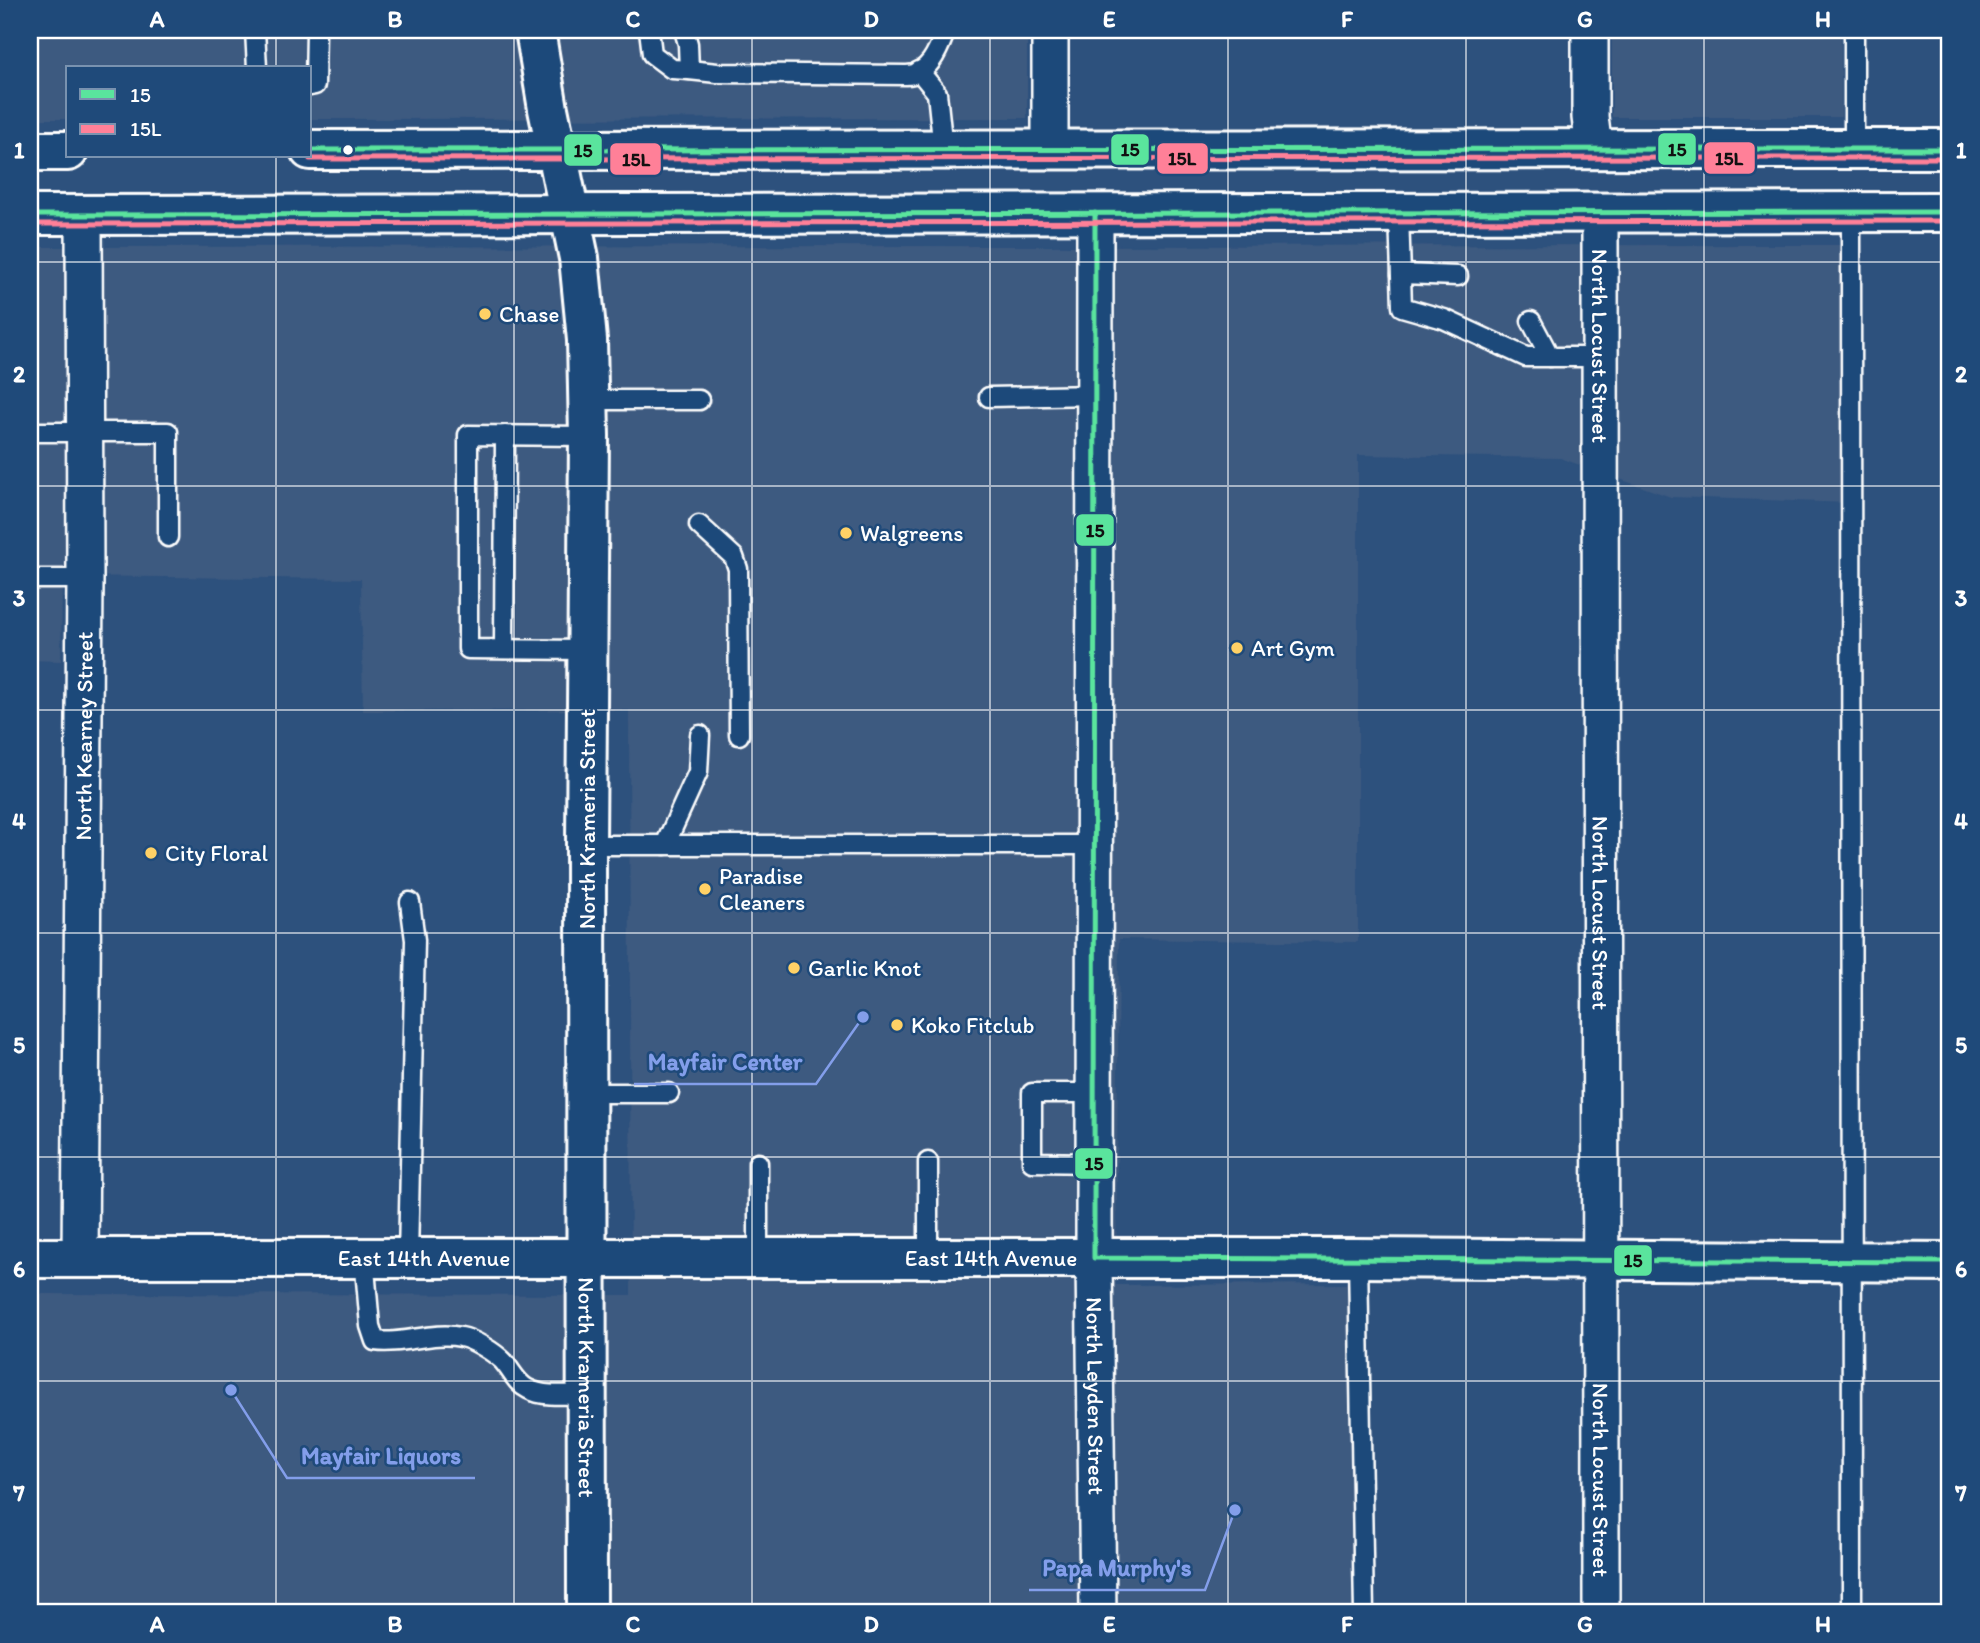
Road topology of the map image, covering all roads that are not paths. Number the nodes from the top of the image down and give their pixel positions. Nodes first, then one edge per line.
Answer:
1 (256, 30) edge
2 (316, 30) edge
3 (535, 30) edge
4 (649, 30) edge
5 (684, 30) edge
6 (946, 30) edge
7 (1051, 30) edge
8 (1590, 30) edge
9 (1854, 30) edge
10 (257, 66) edge
11 (689, 70) junction
12 (919, 71) junction
13 (312, 86) edge
14 (943, 149) junction
15 (1050, 149) junction
16 (1594, 149) junction
17 (1854, 149) junction
18 (1950, 149) edge
19 (312, 150) edge
20 (556, 150) junction
21 (30, 151) edge
22 (66, 151) edge
23 (1851, 212) junction
24 (1950, 212) edge
25 (1095, 213) junction
26 (1399, 213) junction
27 (1600, 213) junction
28 (30, 215) edge
29 (84, 215) junction
30 (570, 215) junction
31 (1401, 274) junction
32 (1458, 276) dead end
33 (1531, 321) dead end
34 (1550, 357) junction
35 (1601, 357) junction
36 (1095, 396) junction
37 (989, 397) dead end
38 (699, 400) dead end
39 (589, 418) junction
40 (30, 432) edge
41 (85, 432) junction
42 (505, 435) junction
43 (699, 525) dead end
44 (168, 537) dead end
45 (30, 579) edge
46 (85, 579) junction
47 (504, 649) junction
48 (587, 650) junction
49 (739, 735) dead end
50 (700, 736) dead end
51 (586, 845) junction
52 (665, 845) junction
53 (1095, 845) junction
54 (410, 902) dead end
55 (588, 1093) junction
56 (669, 1093) dead end
57 (1094, 1093) junction
58 (928, 1162) dead end
59 (758, 1163) dead end
60 (1094, 1163) junction
61 (365, 1257) junction
62 (408, 1257) junction
63 (30, 1258) edge
64 (80, 1258) junction
65 (587, 1258) junction
66 (758, 1258) junction
67 (928, 1258) junction
68 (1094, 1258) junction
69 (1358, 1258) junction
70 (1599, 1260) junction
71 (1950, 1262) edge
72 (1851, 1263) junction
73 (588, 1394) junction
74 (587, 1613) edge
75 (1098, 1613) edge
76 (1364, 1613) edge
77 (1601, 1613) edge
78 (1852, 1613) edge

1 - 10 lane
2 - 13 lane
3 - 20 main road, North Krameria Street
4 - 11 lane
5 - 11 lane
6 - 12 lane
7 - 15 street
8 - 16 street
9 - 17 lane
11 - 12 lane
12 - 14 lane
14 - 15 main road
14 - 20 main road
15 - 16 main road
16 - 17 main road
17 - 18 main road
19 - 20 main road
20 - 30 main road, North Krameria Street
21 - 22 main road
23 - 24 main road
23 - 27 main road
23 - 72 lane
25 - 26 main road
25 - 30 main road
25 - 36 street, North Leyden Street
26 - 27 main road
26 - 31 lane
27 - 35 street, North Locust Street
28 - 29 main road
29 - 30 main road
29 - 41 street, North Kearney Street
30 - 39 main road, North Krameria Street
31 - 32 lane
31 - 34 lane
33 - 34 lane
34 - 35 lane
35 - 70 street, North Locust Street
36 - 37 lane
36 - 53 street, North Leyden Street
38 - 39 lane
39 - 42 lane
39 - 48 main road, North Krameria Street
40 - 41 lane
41 - 44 lane
41 - 46 street, North Kearney Street
42 - 47 lane
42 - 47 lane
43 - 49 lane
45 - 46 lane
46 - 64 street, North Kearney Street
47 - 48 lane
48 - 51 main road, North Krameria Street
50 - 52 lane
51 - 52 lane
51 - 55 main road, North Krameria Street
52 - 53 lane
53 - 57 street, North Leyden Street
54 - 62 lane
55 - 56 lane
55 - 65 main road, North Krameria Street
57 - 60 street, North Leyden Street
57 - 60 lane
58 - 67 lane
59 - 66 lane
60 - 68 street, North Leyden Street
61 - 62 main road, East 14th Avenue
61 - 64 main road, East 14th Avenue
61 - 73 lane
62 - 65 main road, East 14th Avenue
63 - 64 main road, East 14th Avenue
65 - 66 main road, East 14th Avenue
65 - 73 main road, North Krameria Street
66 - 67 main road, East 14th Avenue
67 - 68 main road, East 14th Avenue
68 - 69 main road, East 14th Avenue
68 - 75 street, North Leyden Street
69 - 70 main road, East 14th Avenue
69 - 76 lane
70 - 72 main road, East 14th Avenue
70 - 77 street, North Locust Street
71 - 72 main road, East 14th Avenue
72 - 78 lane
73 - 74 main road, North Krameria Street

